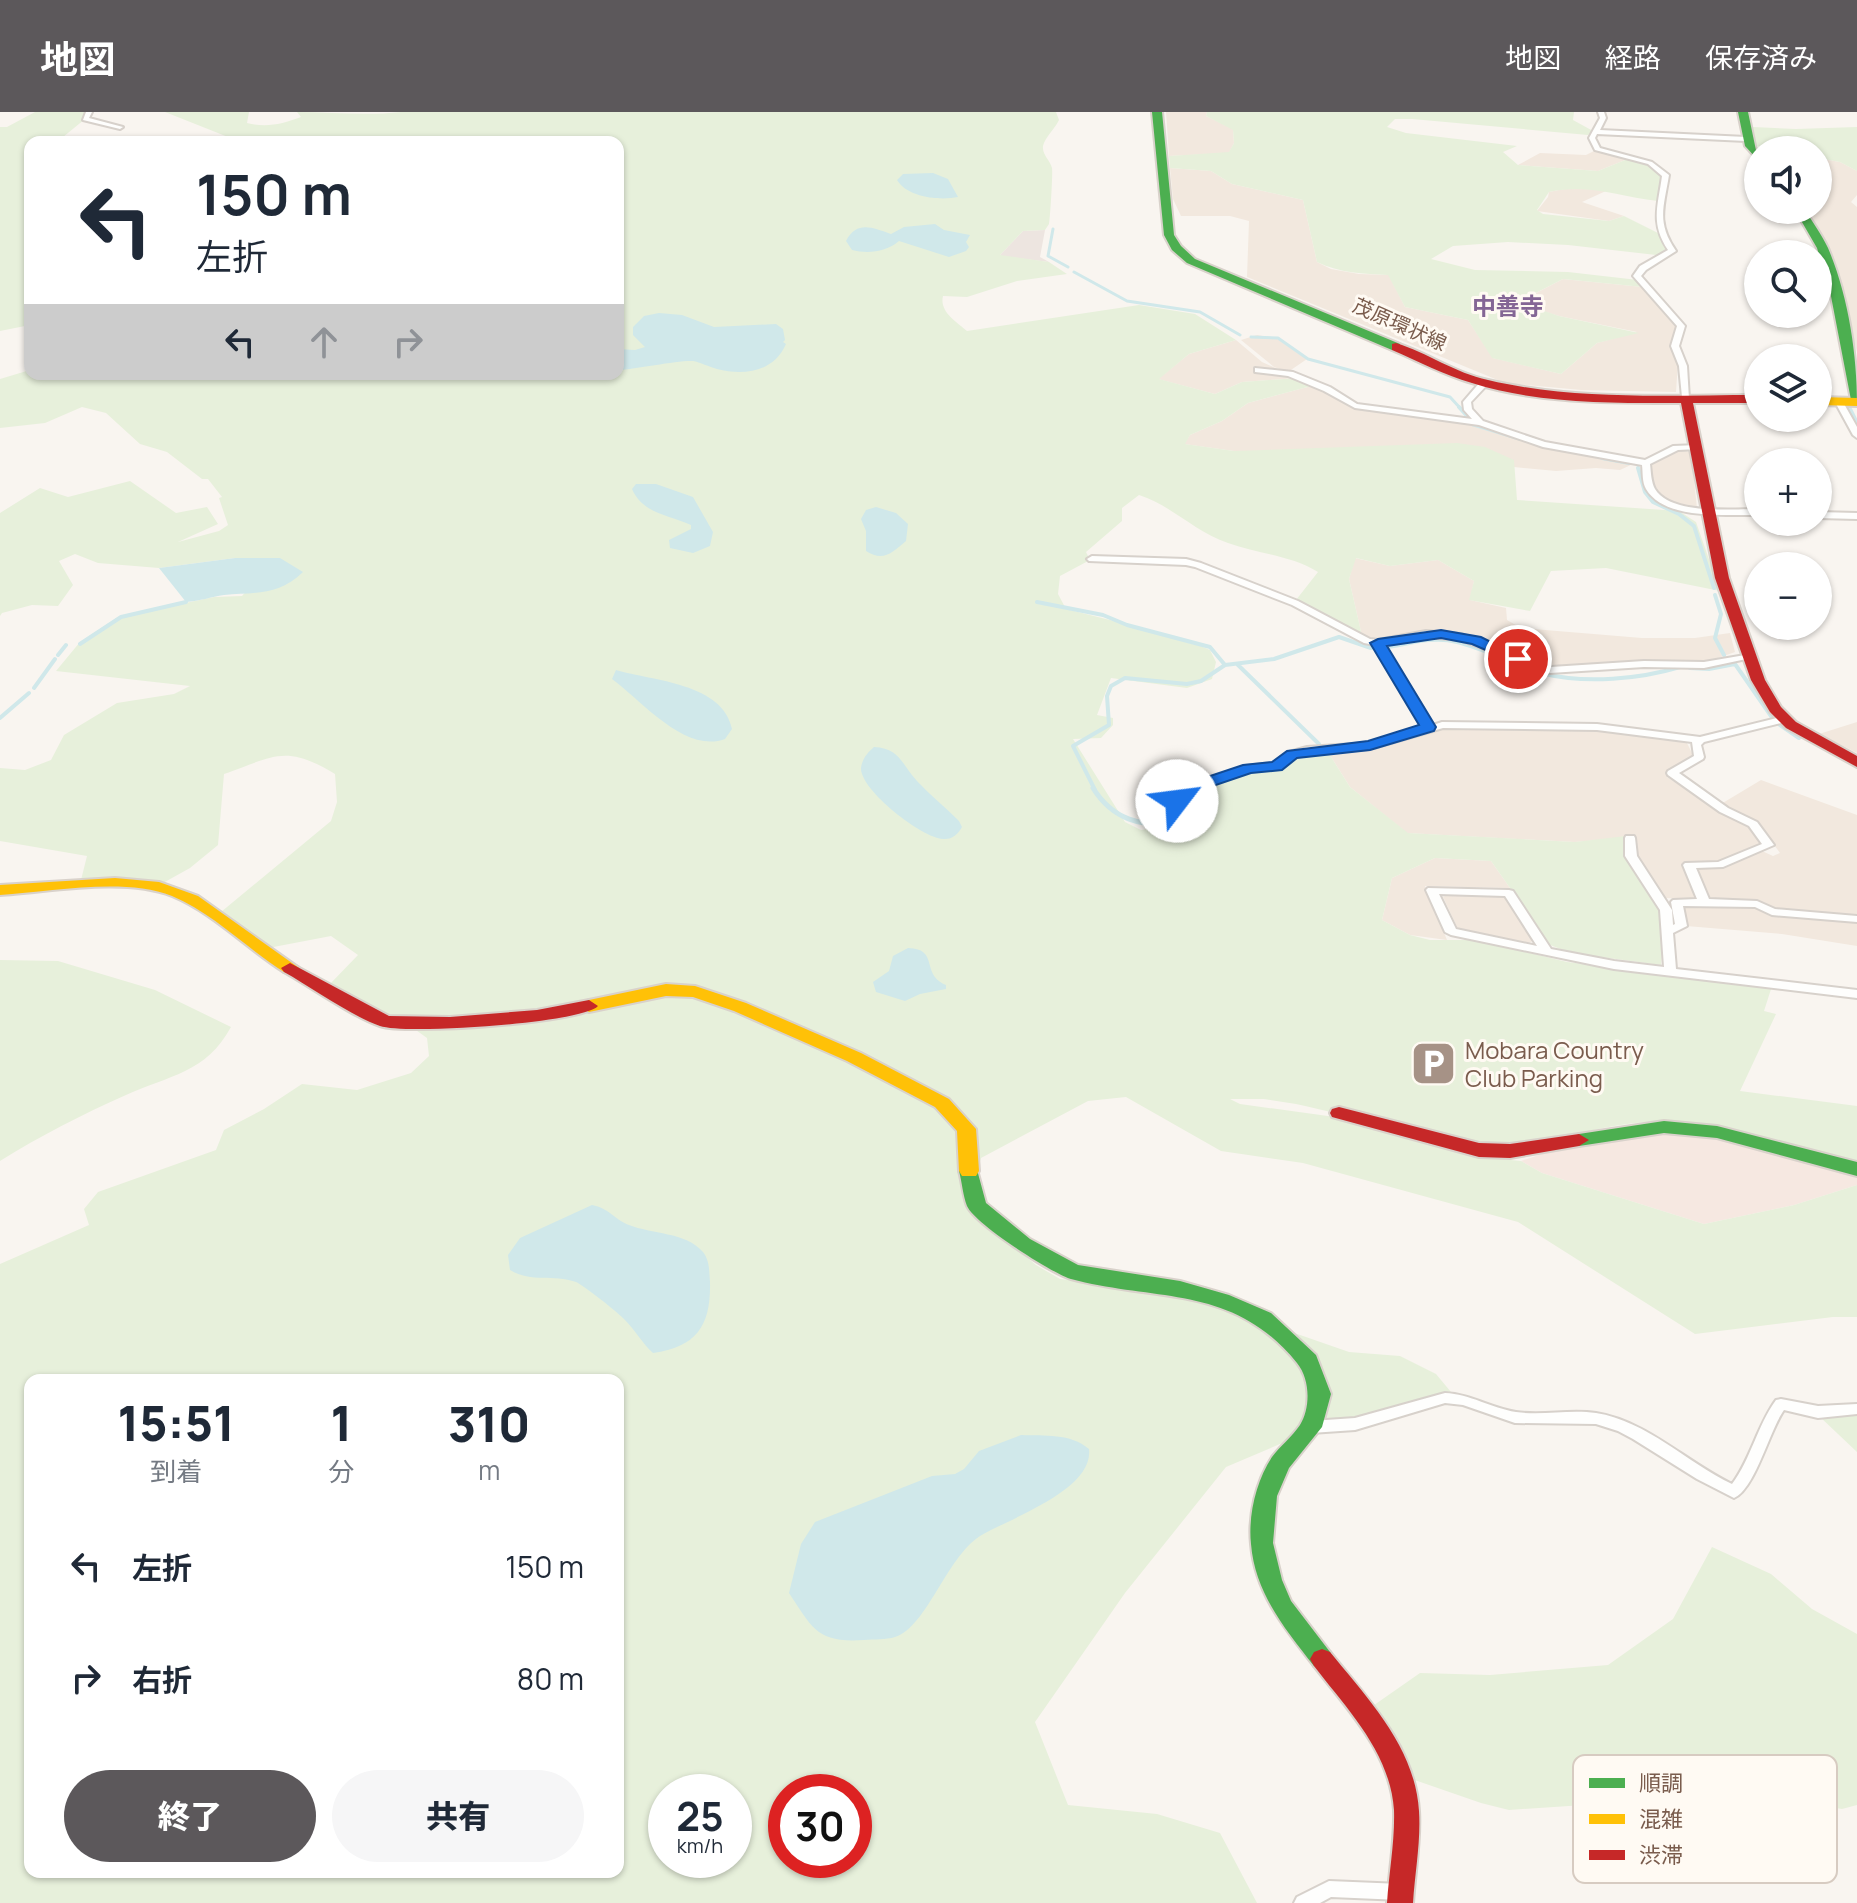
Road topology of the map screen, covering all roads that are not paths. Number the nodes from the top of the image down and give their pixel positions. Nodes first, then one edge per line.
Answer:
1 (89, 112) edge
2 (1157, 112) edge
3 (1601, 112) edge
4 (1743, 112) edge
5 (120, 127) dead end
6 (1595, 132) junction
7 (1746, 136) edge
8 (1744, 139) edge
9 (1808, 224) edge
10 (1258, 370) dead end
11 (1484, 383) junction
12 (1686, 397) junction
13 (1744, 399) edge
14 (1851, 401) edge
15 (1480, 423) junction
16 (1857, 435) edge
17 (1695, 447) junction
18 (1646, 463) junction
19 (1704, 509) junction
20 (1744, 511) edge
21 (1832, 516) edge
22 (1855, 518) edge
23 (1092, 559) dead end
24 (1378, 643) junction
25 (1748, 656) junction
26 (1785, 719) junction
27 (1429, 727) junction
28 (1700, 740) junction
29 (1857, 762) edge
30 (1183, 818) dead end
31 (1630, 838) dead end
32 (0, 890) edge
33 (1704, 902) junction
34 (1857, 919) edge
35 (1668, 931) junction
36 (1547, 952) junction
37 (1670, 971) junction
38 (1857, 994) edge
39 (1339, 1113) dead end
40 (1857, 1169) edge
41 (1857, 1409) edge
42 (1311, 1427) junction
43 (1401, 1897) edge
44 (1303, 1903) edge

1 - 5 street
2 - 11 street, 茂原環状線
3 - 6 street
4 - 7 street
6 - 8 street
6 - 12 street
9 - 14 street
10 - 15 street
11 - 12 street, 茂原環状線
11 - 15 street
12 - 13 street, 茂原環状線
12 - 17 street
14 - 16 street
15 - 18 street
17 - 18 street
17 - 19 street
18 - 19 street
19 - 20 street
19 - 25 street
21 - 22 street
23 - 24 street
24 - 25 street
24 - 27 street
25 - 26 street
26 - 28 street
26 - 29 street
27 - 28 street
27 - 30 street
28 - 33 street
31 - 35 street
32 - 42 street
33 - 34 street
33 - 35 street
35 - 37 street
36 - 36 street
36 - 37 street
37 - 38 street
39 - 40 street
41 - 42 street
42 - 43 street
43 - 44 street

